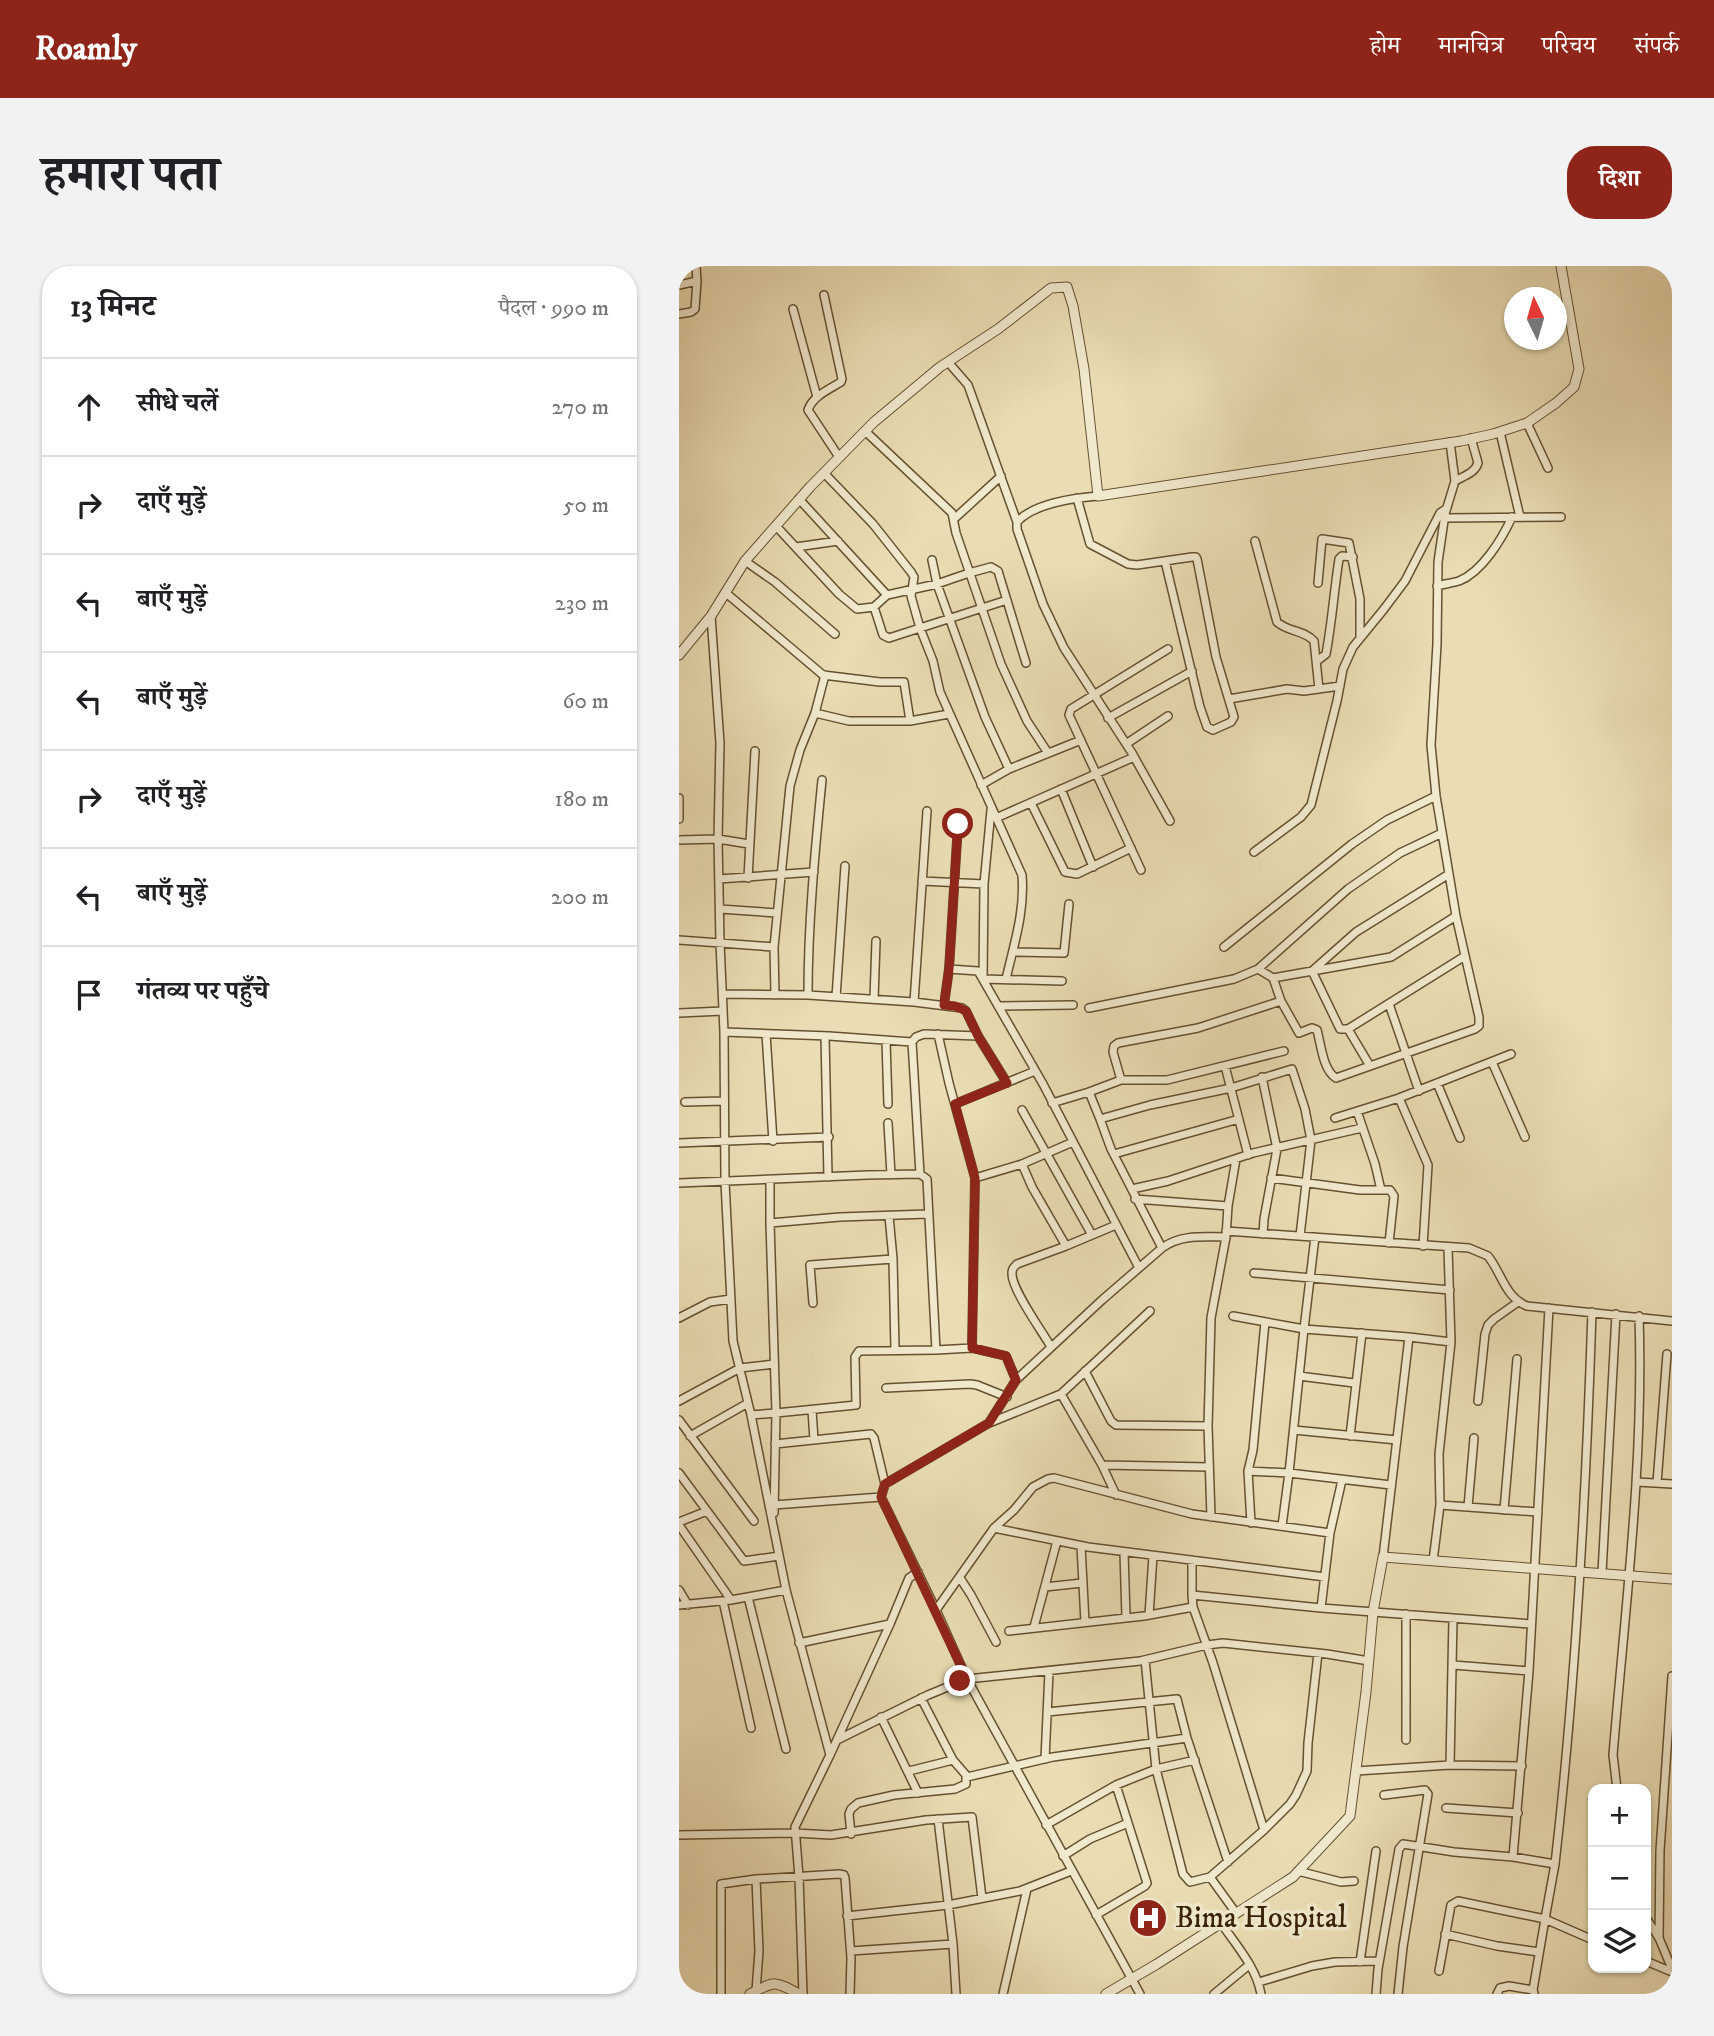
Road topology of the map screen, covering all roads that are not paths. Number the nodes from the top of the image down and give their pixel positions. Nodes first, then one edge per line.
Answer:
1 (696, 266) edge
2 (1561, 266) edge
3 (697, 281) junction
4 (679, 285) edge
5 (824, 295) dead end
6 (793, 309) dead end
7 (679, 314) edge
8 (948, 362) junction
9 (817, 397) junction
10 (1527, 423) junction
11 (865, 431) junction
12 (1500, 432) junction
13 (1471, 438) junction
14 (1450, 442) junction
15 (839, 457) junction
16 (1548, 468) dead end
17 (824, 473) junction
18 (1001, 476) junction
19 (1455, 481) junction
20 (1098, 496) junction
21 (1077, 498) junction
22 (799, 499) junction
23 (1447, 509) junction
24 (1516, 517) junction
25 (1561, 517) dead end
26 (1445, 518) junction
27 (954, 519) junction
28 (1017, 522) junction
29 (776, 526) junction
30 (838, 541) junction
31 (1255, 541) dead end
32 (796, 547) junction
33 (1353, 557) junction
34 (932, 560) dead end
35 (745, 561) junction
36 (1165, 561) junction
37 (969, 573) junction
38 (1318, 583) dead end
39 (937, 584) junction
40 (1437, 586) junction
41 (911, 589) junction
42 (726, 593) junction
43 (887, 595) junction
44 (1007, 600) junction
45 (874, 607) junction
46 (982, 608) junction
47 (711, 615) junction
48 (949, 618) junction
49 (920, 628) junction
50 (835, 635) dead end
51 (1360, 638) junction
52 (1168, 649) dead end
53 (679, 655) edge
54 (1317, 661) junction
55 (1026, 663) dead end
56 (1192, 671) junction
57 (825, 675) junction
58 (1340, 686) junction
59 (1319, 689) junction
60 (1092, 695) junction
61 (1229, 699) junction
62 (815, 713) junction
63 (949, 714) junction
64 (1168, 716) dead end
65 (1108, 718) junction
66 (910, 721) junction
67 (1081, 740) junction
68 (1126, 744) junction
69 (755, 751) dead end
70 (1048, 753) junction
71 (1134, 757) junction
72 (1009, 769) junction
73 (1095, 774) junction
74 (822, 780) dead end
75 (981, 785) junction
76 (1061, 789) junction
77 (1436, 796) junction
78 (679, 798) edge
79 (1031, 803) junction
80 (679, 810) edge
81 (992, 810) junction
82 (927, 811) dead end
83 (996, 818) junction
84 (679, 819) edge
85 (1170, 821) dead end
86 (958, 824) dead end
87 (1442, 833) junction
88 (718, 839) junction
89 (679, 840) edge
90 (749, 844) junction
91 (1131, 848) junction
92 (1254, 852) dead end
93 (845, 866) dead end
94 (1093, 867) junction
95 (1142, 870) dead end
96 (814, 872) junction
97 (781, 874) junction
98 (1449, 874) junction
99 (748, 878) junction
100 (719, 879) junction
101 (922, 881) junction
102 (954, 882) junction
103 (984, 884) junction
104 (1069, 904) dead end
105 (720, 909) junction
106 (777, 913) junction
107 (1456, 916) junction
108 (679, 940) edge
109 (876, 942) dead end
110 (720, 943) junction
111 (774, 947) junction
112 (1224, 947) dead end
113 (1013, 952) junction
114 (1465, 956) junction
115 (949, 969) junction
116 (1258, 969) junction
117 (1312, 971) junction
118 (1273, 978) junction
119 (983, 979) junction
120 (1006, 979) junction
121 (1062, 981) dead end
122 (723, 994) junction
123 (775, 995) junction
124 (808, 995) junction
125 (837, 997) junction
126 (874, 999) junction
127 (914, 1002) junction
128 (1281, 1002) junction
129 (1389, 1004) junction
130 (944, 1005) junction
131 (1073, 1005) dead end
132 (998, 1006) junction
133 (1089, 1008) dead end
134 (723, 1011) junction
135 (679, 1013) edge
136 (1348, 1029) junction
137 (724, 1032) junction
138 (766, 1034) junction
139 (938, 1034) junction
140 (825, 1036) junction
141 (978, 1036) junction
142 (885, 1041) junction
143 (912, 1042) junction
144 (1284, 1051) dead end
145 (1406, 1055) junction
146 (1511, 1055) dead end
147 (1492, 1062) junction
148 (1225, 1066) junction
149 (1370, 1066) junction
150 (1035, 1071) junction
151 (1262, 1077) junction
152 (1121, 1080) junction
153 (1007, 1083) junction
154 (1437, 1083) junction
155 (1231, 1088) junction
156 (1419, 1091) junction
157 (1089, 1092) junction
158 (1399, 1098) junction
159 (724, 1101) junction
160 (685, 1102) dead end
161 (1052, 1103) junction
162 (888, 1104) dead end
163 (955, 1104) junction
164 (1022, 1110) dead end
165 (1357, 1111) junction
166 (1335, 1118) dead end
167 (1100, 1119) junction
168 (1239, 1119) junction
169 (888, 1123) dead end
170 (1362, 1128) junction
171 (829, 1137) junction
172 (1525, 1137) dead end
173 (1460, 1138) dead end
174 (1311, 1140) junction
175 (773, 1141) junction
176 (725, 1142) junction
177 (1073, 1142) junction
178 (679, 1143) edge
179 (1277, 1149) junction
180 (1046, 1154) junction
181 (1114, 1154) junction
182 (1248, 1155) junction
183 (1236, 1160) junction
184 (1023, 1164) junction
185 (919, 1174) junction
186 (891, 1175) junction
187 (828, 1177) junction
188 (975, 1178) junction
189 (1271, 1178) junction
190 (770, 1180) junction
191 (725, 1182) junction
192 (1306, 1183) junction
193 (679, 1184) edge
194 (1132, 1189) junction
195 (1381, 1190) junction
196 (1135, 1199) junction
197 (1228, 1206) junction
198 (928, 1214) junction
199 (889, 1216) junction
200 (770, 1223) junction
201 (1116, 1224) junction
202 (1226, 1234) junction
203 (1263, 1234) junction
204 (1091, 1236) junction
205 (1300, 1236) junction
206 (1315, 1237) junction
207 (1389, 1243) junction
208 (1066, 1246) junction
209 (1423, 1246) junction
210 (1162, 1248) junction
211 (1448, 1248) junction
212 (893, 1259) junction
213 (1139, 1268) junction
214 (1254, 1273) dead end
215 (1311, 1277) junction
216 (1450, 1290) junction
217 (731, 1298) junction
218 (1518, 1302) junction
219 (813, 1303) dead end
220 (1549, 1308) junction
221 (1150, 1311) dead end
222 (1593, 1312) junction
223 (1616, 1314) junction
224 (1233, 1316) dead end
225 (1639, 1316) junction
226 (679, 1318) edge
227 (1672, 1321) edge
228 (1265, 1322) junction
229 (1304, 1329) junction
230 (1361, 1333) junction
231 (1409, 1337) junction
232 (1451, 1342) junction
233 (1051, 1347) junction
234 (972, 1348) junction
235 (895, 1349) junction
236 (936, 1350) junction
237 (1667, 1354) dead end
238 (1517, 1359) dead end
239 (774, 1364) junction
240 (740, 1368) junction
241 (1085, 1371) junction
242 (1299, 1376) junction
243 (1016, 1380) junction
244 (1355, 1383) junction
245 (886, 1388) dead end
246 (1061, 1394) junction
247 (1007, 1397) junction
248 (679, 1401) edge
249 (1478, 1401) dead end
250 (748, 1403) junction
251 (812, 1410) junction
252 (776, 1413) junction
253 (751, 1415) junction
254 (679, 1420) edge
255 (989, 1423) junction
256 (1208, 1426) junction
257 (1294, 1430) junction
258 (690, 1436) junction
259 (1350, 1436) junction
260 (1474, 1438) dead end
261 (814, 1440) junction
262 (1397, 1440) junction
263 (775, 1444) junction
264 (1101, 1465) junction
265 (1209, 1467) junction
266 (1248, 1471) junction
267 (679, 1473) edge
268 (1289, 1473) junction
269 (1342, 1479) junction
270 (1636, 1482) junction
271 (1657, 1483) junction
272 (885, 1484) junction
273 (1672, 1484) edge
274 (1391, 1485) junction
275 (1116, 1495) junction
276 (881, 1497) junction
277 (774, 1505) junction
278 (1440, 1505) junction
279 (1468, 1507) junction
280 (1504, 1510) junction
281 (707, 1511) junction
282 (1538, 1513) junction
283 (1211, 1517) junction
284 (754, 1521) dead end
285 (1251, 1522) junction
286 (679, 1523) edge
287 (1282, 1526) junction
288 (773, 1528) junction
289 (994, 1528) junction
290 (1331, 1533) junction
291 (1056, 1541) junction
292 (1081, 1546) junction
293 (1124, 1552) junction
294 (779, 1556) junction
295 (1153, 1556) junction
296 (1383, 1558) junction
297 (1192, 1560) junction
298 (1433, 1561) junction
299 (1535, 1569) junction
300 (1580, 1571) junction
301 (918, 1572) junction
302 (1602, 1573) junction
303 (1629, 1576) junction
304 (1325, 1577) junction
305 (960, 1578) junction
306 (1672, 1578) edge
307 (1082, 1583) junction
308 (1045, 1587) junction
309 (679, 1590) edge
310 (786, 1590) junction
311 (1192, 1595) junction
312 (748, 1597) junction
313 (727, 1600) junction
314 (679, 1605) edge
315 (688, 1605) junction
316 (1193, 1607) junction
317 (1321, 1608) junction
318 (936, 1610) junction
319 (1373, 1612) junction
320 (1406, 1614) junction
321 (1149, 1615) junction
322 (1126, 1618) junction
323 (1453, 1618) junction
324 (1085, 1622) junction
325 (890, 1624) junction
326 (1531, 1625) junction
327 (1034, 1627) junction
328 (1009, 1631) dead end
329 (996, 1642) dead end
330 (799, 1643) junction
331 (1207, 1645) junction
332 (1318, 1653) junction
333 (1145, 1660) junction
334 (1369, 1661) junction
335 (1453, 1665) junction
336 (1529, 1671) junction
337 (1049, 1672) junction
338 (1672, 1676) edge
339 (967, 1679) junction
340 (921, 1698) junction
341 (1149, 1702) junction
342 (1047, 1713) junction
343 (881, 1717) junction
344 (751, 1728) dead end
345 (1187, 1738) junction
346 (837, 1740) junction
347 (1406, 1740) dead end
348 (1153, 1743) junction
349 (786, 1749) dead end
350 (830, 1755) junction
351 (1045, 1759) junction
352 (953, 1760) junction
353 (1195, 1760) junction
354 (1450, 1765) junction
355 (1522, 1766) junction
356 (1015, 1767) junction
357 (1156, 1769) junction
358 (909, 1771) junction
359 (1356, 1771) junction
360 (967, 1777) junction
361 (1616, 1784) edge
362 (1116, 1785) junction
363 (918, 1793) junction
364 (1384, 1794) dead end
365 (1446, 1808) dead end
366 (1518, 1813) junction
367 (938, 1819) junction
368 (1128, 1823) junction
369 (1047, 1825) junction
370 (1264, 1830) junction
371 (795, 1833) junction
372 (851, 1833) junction
373 (679, 1835) edge
374 (1420, 1845) junction
375 (1376, 1851) dead end
376 (1063, 1856) junction
377 (1513, 1857) junction
378 (1228, 1862) junction
379 (1555, 1864) junction
380 (1071, 1871) junction
381 (1298, 1871) junction
382 (799, 1877) junction
383 (1210, 1877) junction
384 (756, 1879) junction
385 (1354, 1881) dead end
386 (1027, 1889) junction
387 (982, 1898) junction
388 (948, 1905) junction
389 (1236, 1913) junction
390 (1096, 1915) junction
391 (847, 1916) junction
392 (1545, 1919) junction
393 (1221, 1923) junction
394 (1651, 1925) edge
395 (1445, 1934) junction
396 (1588, 1938) edge
397 (1660, 1938) junction
398 (953, 1944) junction
399 (851, 1951) junction
400 (1539, 1952) junction
401 (1379, 1961) junction
402 (1360, 1962) junction
403 (1651, 1963) edge
404 (1249, 1965) junction
405 (1672, 1970) edge
406 (1439, 1971) dead end
407 (1132, 1979) junction
408 (1259, 1982) junction
409 (753, 1992) edge
410 (1533, 1992) edge
411 (721, 1994) edge
412 (801, 1994) edge
413 (850, 1994) edge
414 (956, 1994) edge
415 (1003, 1994) edge
416 (1106, 1994) edge
417 (1140, 1994) edge
418 (1214, 1994) edge
419 (1261, 1994) edge
420 (1376, 1994) edge
421 (1398, 1994) edge
422 (1497, 1994) edge

1 - 3 street
2 - 10 street
3 - 4 street
3 - 7 street
5 - 9 street
6 - 9 street
8 - 11 street
8 - 18 street
8 - 20 street
9 - 15 street
10 - 12 street
10 - 16 street
11 - 15 street
11 - 27 street
12 - 13 street
12 - 24 street
13 - 14 street
13 - 19 street
14 - 19 street
14 - 20 street
15 - 17 street
17 - 22 street
17 - 41 street
18 - 27 street
18 - 28 street
19 - 23 street
20 - 21 street
21 - 28 street
21 - 36 street
22 - 29 street
22 - 30 street
23 - 26 street
23 - 51 street
24 - 25 street
24 - 26 street
24 - 40 street
26 - 40 street
27 - 37 street
28 - 60 street
29 - 32 street
29 - 35 street
30 - 32 street
30 - 43 street
31 - 54 street
32 - 45 street
33 - 38 street
33 - 51 street
33 - 54 street
34 - 39 street
35 - 42 street
35 - 50 street
36 - 56 street
36 - 61 street
37 - 39 street
37 - 44 street
37 - 46 street
39 - 41 street
39 - 48 street
40 - 77 street
41 - 43 street
41 - 49 street
42 - 47 street
42 - 57 street
43 - 45 street
44 - 46 street
44 - 55 street
45 - 49 street
46 - 48 street
46 - 70 street
47 - 53 street
47 - 88 street
48 - 49 street
48 - 72 street
49 - 63 street
51 - 58 street
52 - 60 street
54 - 59 street
56 - 61 street
56 - 65 street
57 - 62 street
57 - 66 street
58 - 59 street
58 - 92 street
59 - 61 street
60 - 65 street
60 - 67 street
62 - 66 street
62 - 97 street
63 - 66 street
63 - 75 street
64 - 68 street
65 - 68 street
67 - 70 street
67 - 73 street
68 - 71 street
69 - 90 street
70 - 72 street
71 - 73 street
71 - 85 street
72 - 75 street
73 - 76 street
73 - 91 street
74 - 96 street
75 - 81 street
76 - 79 street
76 - 94 street
77 - 87 street
77 - 112 street
78 - 80 street
79 - 83 street
79 - 94 street
80 - 84 street
81 - 83 street
81 - 103 street
82 - 101 street
83 - 113 street
86 - 102 street
87 - 98 street
87 - 116 street
88 - 89 street
88 - 90 street
88 - 100 street
90 - 99 street
91 - 94 street
91 - 95 street
93 - 125 street
96 - 97 street
96 - 124 street
97 - 99 street
97 - 106 street
98 - 107 street
98 - 117 street
99 - 100 street
100 - 105 street
101 - 102 street
101 - 127 street
102 - 103 street
102 - 115 street
103 - 119 street
104 - 113 street
105 - 106 street
105 - 110 street
106 - 111 street
107 - 114 street
107 - 117 street
108 - 110 street
109 - 126 street
110 - 111 street
110 - 122 street
111 - 123 street
113 - 120 street
114 - 129 street
114 - 145 street
115 - 119 street
115 - 130 street
116 - 118 street
116 - 133 street
117 - 118 street
117 - 136 street
118 - 128 street
119 - 120 street
119 - 132 street
120 - 121 street
122 - 123 street
122 - 134 street
123 - 124 street
124 - 125 street
125 - 126 street
126 - 127 street
127 - 130 street
128 - 149 street
128 - 152 street
129 - 136 street
129 - 145 street
130 - 141 street
131 - 132 street
132 - 150 street
134 - 135 street
134 - 137 street
136 - 149 street
137 - 138 street
137 - 159 street
138 - 140 street
138 - 175 street
139 - 141 street
139 - 143 street
139 - 163 street
140 - 142 street
140 - 171 street
141 - 153 street
142 - 143 street
142 - 162 street
143 - 185 street
144 - 148 street
145 - 149 street
145 - 156 street
146 - 147 street
147 - 154 street
147 - 172 street
148 - 152 street
148 - 155 street
150 - 153 street
150 - 161 street
151 - 155 street
151 - 174 street
151 - 179 street
152 - 157 street
153 - 163 street
154 - 156 street
154 - 173 street
155 - 167 street
155 - 168 street
156 - 158 street
157 - 161 street
157 - 167 street
158 - 165 street
158 - 209 street
159 - 160 street
159 - 176 street
161 - 177 street
163 - 188 street
164 - 180 street
165 - 166 street
165 - 170 street
167 - 181 street
168 - 181 street
168 - 182 street
169 - 186 street
170 - 174 street
170 - 195 street
171 - 175 street
171 - 187 street
174 - 179 street
174 - 192 street
175 - 176 street
176 - 178 street
176 - 191 street
177 - 180 street
177 - 201 street
179 - 182 street
179 - 189 street
180 - 184 street
180 - 204 street
181 - 194 street
182 - 183 street
183 - 194 street
183 - 197 street
184 - 188 street
184 - 208 street
185 - 186 street
185 - 198 street
186 - 187 street
187 - 190 street
188 - 234 street
189 - 192 street
189 - 203 street
190 - 191 street
190 - 200 street
191 - 193 street
191 - 217 street
192 - 195 street
192 - 205 street
194 - 196 street
195 - 207 street
196 - 197 street
196 - 210 street
197 - 202 street
198 - 199 street
198 - 236 street
199 - 200 street
199 - 212 street
200 - 239 street
201 - 204 street
201 - 213 street
202 - 203 street
202 - 210 street
202 - 256 street
203 - 205 street
204 - 208 street
205 - 206 street
206 - 207 street
206 - 215 street
207 - 209 street
208 - 233 street
209 - 211 street
210 - 213 street
211 - 216 street
211 - 218 street
212 - 219 street
212 - 235 street
213 - 233 street
214 - 215 street
215 - 216 street
215 - 229 street
216 - 232 street
217 - 226 street
217 - 240 street
218 - 220 street
218 - 249 street
220 - 222 street
220 - 282 street
221 - 241 street
222 - 223 street
222 - 300 street
223 - 225 street
223 - 302 street
224 - 228 street
225 - 227 street
225 - 270 street
228 - 229 street
228 - 266 street
229 - 230 street
229 - 242 street
230 - 231 street
230 - 244 street
231 - 232 street
231 - 262 street
232 - 278 street
233 - 243 street
234 - 236 street
234 - 243 street
235 - 236 street
235 - 251 street
237 - 271 street
238 - 280 street
239 - 240 street
239 - 252 street
240 - 248 street
240 - 250 street
241 - 246 street
241 - 256 street
242 - 244 street
242 - 257 street
243 - 247 street
244 - 259 street
245 - 247 street
246 - 255 street
246 - 264 street
247 - 255 street
250 - 253 street
250 - 258 street
251 - 252 street
251 - 261 street
252 - 253 street
252 - 263 street
253 - 288 street
254 - 258 street
255 - 272 street
256 - 265 street
257 - 259 street
257 - 268 street
258 - 284 street
259 - 262 street
260 - 279 street
261 - 263 street
261 - 272 street
262 - 274 street
263 - 277 street
264 - 265 street
264 - 275 street
265 - 283 street
266 - 268 street
266 - 285 street
267 - 281 street
268 - 269 street
268 - 287 street
269 - 274 street
269 - 290 street
270 - 271 street
270 - 303 street
271 - 273 street
272 - 276 street
274 - 296 street
275 - 283 street
275 - 289 street
276 - 277 street
276 - 301 street
277 - 288 street
278 - 279 street
278 - 298 street
279 - 280 street
280 - 282 street
281 - 286 street
281 - 294 street
282 - 299 street
283 - 285 street
285 - 287 street
286 - 313 street
287 - 290 street
288 - 294 street
289 - 291 street
289 - 305 street
290 - 304 street
291 - 292 street
291 - 308 street
292 - 293 street
292 - 307 street
293 - 295 street
293 - 322 street
294 - 310 street
295 - 297 street
295 - 321 street
296 - 298 street
296 - 319 street
297 - 304 street
297 - 311 street
298 - 299 street
299 - 300 street
299 - 326 street
300 - 302 street
300 - 379 street
301 - 318 street
301 - 325 street
302 - 303 street
303 - 306 street
303 - 361 street
304 - 317 street
305 - 318 street
305 - 329 street
307 - 308 street
307 - 324 street
308 - 327 street
309 - 315 street
310 - 312 street
310 - 330 street
311 - 316 street
311 - 317 street
312 - 313 street
312 - 349 street
313 - 315 street
313 - 344 street
314 - 315 street
316 - 321 street
316 - 331 street
317 - 319 street
318 - 339 street
319 - 320 street
319 - 334 street
320 - 323 street
320 - 347 street
321 - 322 street
322 - 324 street
323 - 326 street
323 - 335 street
324 - 327 street
325 - 330 street
325 - 346 street
326 - 336 street
327 - 328 street
330 - 350 street
331 - 332 street
331 - 333 street
331 - 370 street
332 - 334 street
332 - 370 street
333 - 337 street
333 - 341 street
334 - 359 street
335 - 336 street
335 - 354 street
336 - 355 street
337 - 339 street
337 - 342 street
338 - 397 street
339 - 340 street
339 - 356 street
340 - 343 street
340 - 352 street
341 - 342 street
341 - 345 street
341 - 348 street
342 - 351 street
343 - 346 street
343 - 358 street
345 - 348 street
345 - 353 street
346 - 350 street
348 - 351 street
348 - 357 street
350 - 371 street
351 - 356 street
352 - 358 street
352 - 360 street
353 - 357 street
353 - 378 street
354 - 355 street
354 - 359 street
355 - 366 street
356 - 360 street
356 - 369 street
357 - 362 street
357 - 383 street
358 - 363 street
359 - 381 street
360 - 363 street
362 - 368 street
362 - 369 street
363 - 372 street
364 - 374 street
365 - 366 street
366 - 377 street
367 - 372 street
367 - 387 street
367 - 388 street
368 - 376 street
368 - 390 street
369 - 376 street
370 - 378 street
371 - 372 street
371 - 373 street
371 - 382 street
374 - 377 street
374 - 401 street
374 - 421 street
375 - 402 street
376 - 380 street
377 - 379 street
378 - 383 street
379 - 392 street
380 - 386 street
380 - 390 street
381 - 385 street
381 - 389 street
382 - 384 street
382 - 391 street
382 - 412 street
383 - 389 street
384 - 409 street
384 - 411 street
386 - 387 street
386 - 415 street
387 - 388 street
388 - 391 street
388 - 398 street
389 - 393 street
390 - 407 street
391 - 399 street
392 - 395 street
392 - 396 street
392 - 400 street
393 - 404 street
393 - 407 street
394 - 397 street
395 - 400 street
395 - 406 street
397 - 405 street
398 - 399 street
398 - 414 street
399 - 413 street
400 - 410 street
401 - 402 street
401 - 420 street
402 - 408 street
403 - 405 street
404 - 408 street
404 - 418 street
407 - 416 street
407 - 417 street
408 - 419 street
409 - 412 street
410 - 422 street

